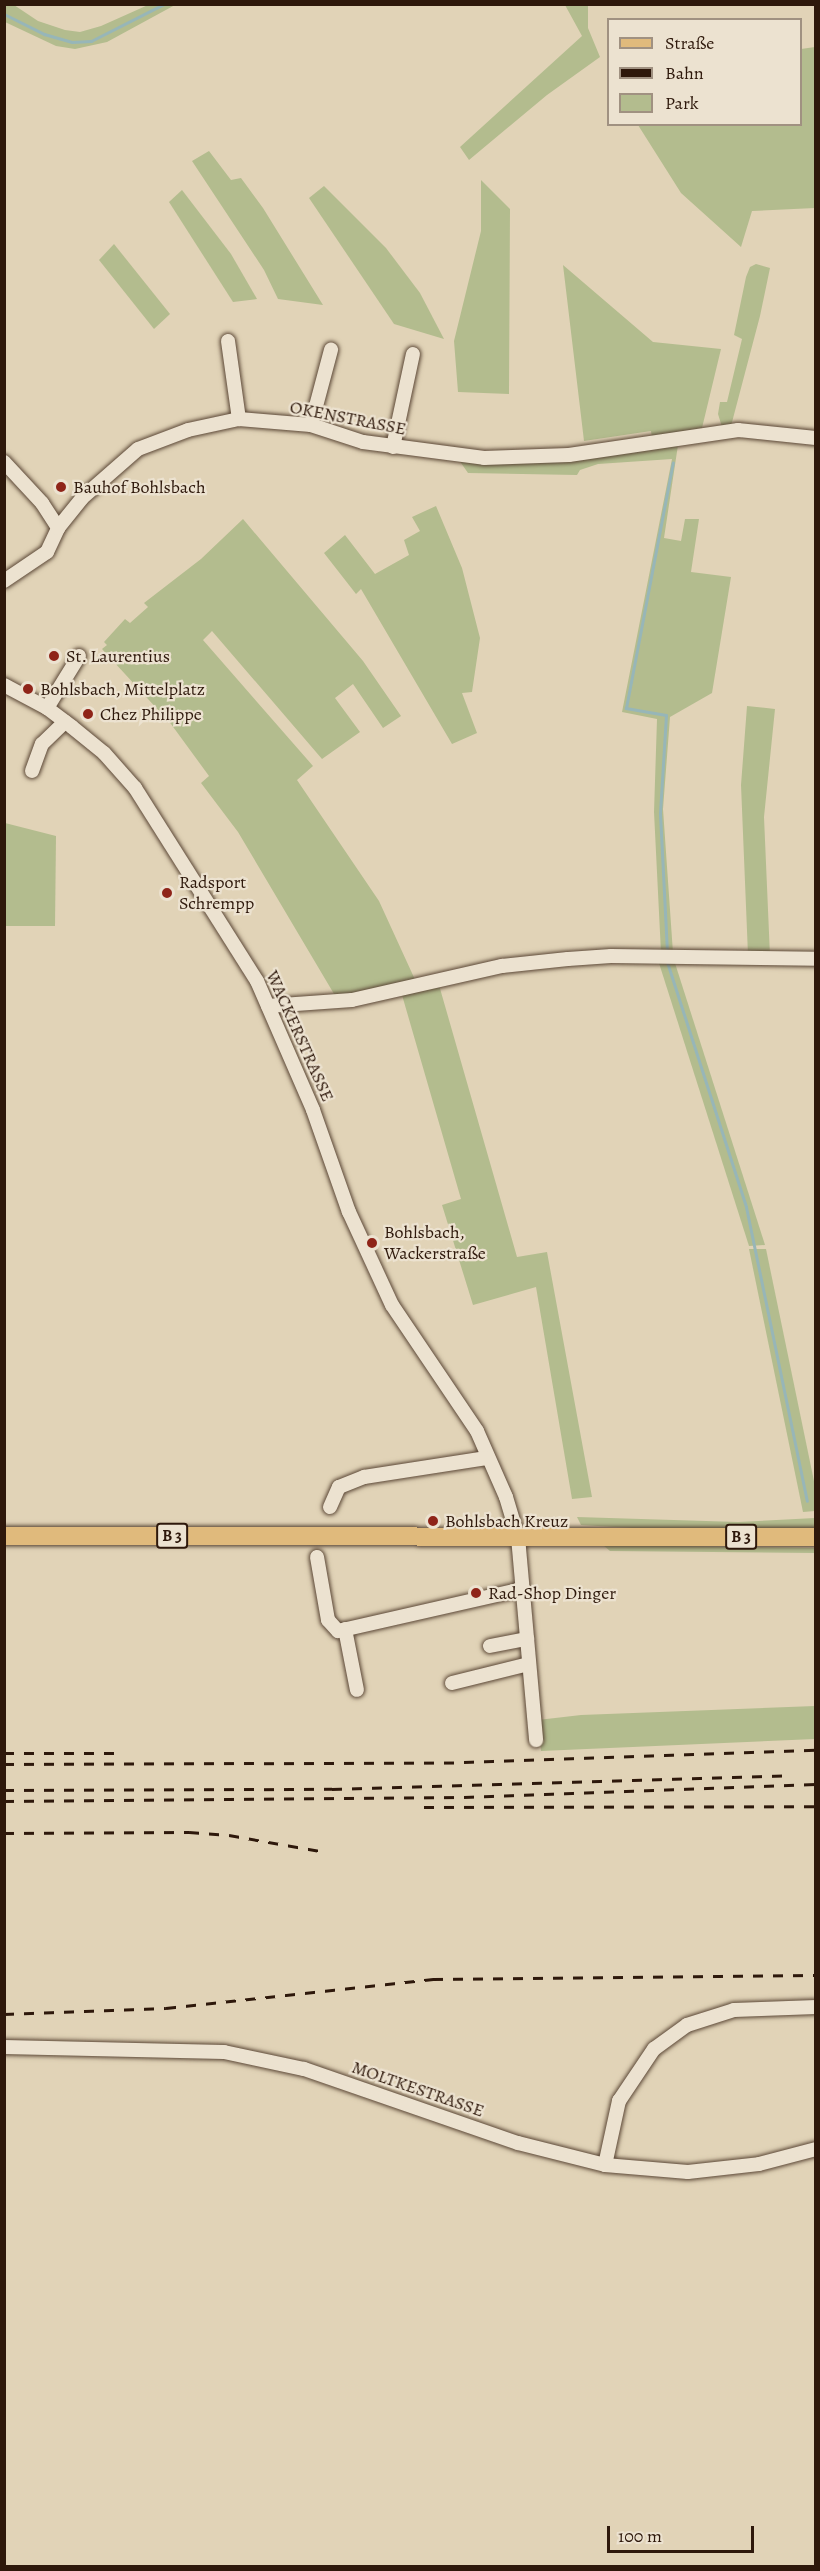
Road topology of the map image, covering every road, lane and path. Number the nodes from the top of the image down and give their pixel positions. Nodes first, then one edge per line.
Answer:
1 (228, 341) dead end
2 (331, 350) dead end
3 (413, 354) dead end
4 (238, 419) junction
5 (311, 425) junction
6 (816, 438) edge
7 (393, 447) junction
8 (4, 462) edge
9 (58, 528) junction
10 (4, 581) edge
11 (79, 656) dead end
12 (4, 685) edge
13 (47, 708) junction
14 (65, 722) junction
15 (32, 771) dead end
16 (816, 959) edge
17 (268, 1006) junction
18 (487, 1458) junction
19 (330, 1508) dead end
20 (4, 1536) edge
21 (518, 1537) junction
22 (816, 1537) edge
23 (317, 1557) dead end
24 (523, 1589) junction
25 (345, 1629) junction
26 (527, 1639) junction
27 (490, 1646) dead end
28 (529, 1664) junction
29 (452, 1683) dead end
30 (357, 1690) dead end
31 (536, 1740) dead end
32 (816, 2007) edge
33 (4, 2047) edge
34 (816, 2149) edge
35 (604, 2164) junction

1 - 4 street
2 - 5 street
3 - 7 street
4 - 5 street, OKENSTRASSE
4 - 9 street, OKENSTRASSE
5 - 7 street, OKENSTRASSE
6 - 7 street, OKENSTRASSE
8 - 9 street
9 - 10 street, OKENSTRASSE
11 - 13 street
12 - 13 street, WACKERSTRASSE
13 - 14 street, WACKERSTRASSE
14 - 15 street
14 - 17 street, WACKERSTRASSE
16 - 17 street
17 - 18 street, WACKERSTRASSE
18 - 19 street
18 - 21 street, WACKERSTRASSE
20 - 21 main road, B 3
21 - 22 main road, B 3
21 - 24 street, WACKERSTRASSE
23 - 25 street
24 - 25 street
24 - 26 street, WACKERSTRASSE
25 - 30 street
26 - 27 street
26 - 28 street, WACKERSTRASSE
28 - 29 street
28 - 31 street, WACKERSTRASSE
32 - 35 street
33 - 35 street, MOLTKESTRASSE
34 - 35 street, MOLTKESTRASSE

